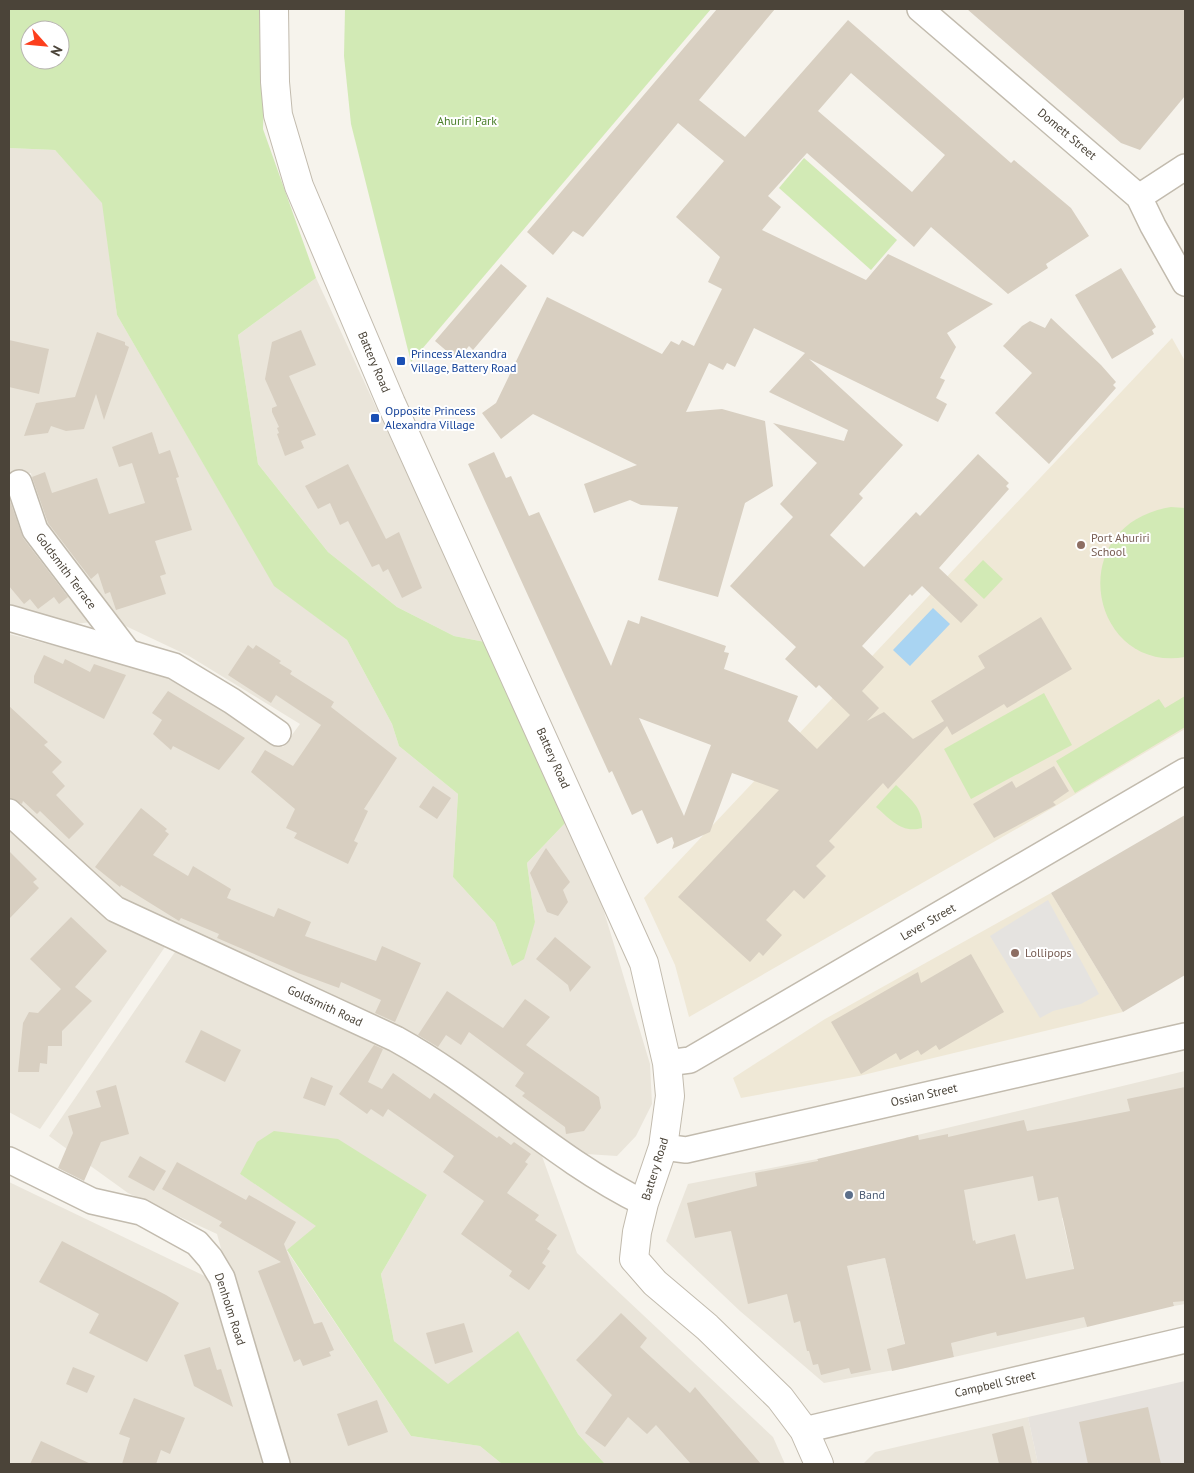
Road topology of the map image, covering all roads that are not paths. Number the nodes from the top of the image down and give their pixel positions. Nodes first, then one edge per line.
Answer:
1 (274, 9) edge
2 (920, 9) edge
3 (1185, 167) edge
4 (1139, 197) junction
5 (1185, 283) edge
6 (19, 483) dead end
7 (9, 618) edge
8 (127, 651) junction
9 (278, 733) dead end
10 (1185, 771) edge
11 (9, 812) edge
12 (1185, 1036) edge
13 (667, 1063) junction
14 (663, 1147) junction
15 (9, 1160) edge
16 (644, 1203) junction
17 (1185, 1340) edge
18 (804, 1430) junction
19 (277, 1464) edge
20 (819, 1464) edge

1 - 13 street, Battery Road
2 - 4 street, Domett Street
3 - 4 street
4 - 5 street, Domett Street
6 - 8 street, Goldsmith Terrace
7 - 8 street
8 - 9 street
10 - 13 street, Lever Street
11 - 16 street, Goldsmith Road
12 - 14 street, Ossian Street
13 - 14 street, Battery Road
14 - 16 street, Battery Road
15 - 19 street, Denholm Road
16 - 18 street, Battery Road
17 - 18 street, Campbell Street
18 - 20 street, Battery Road

